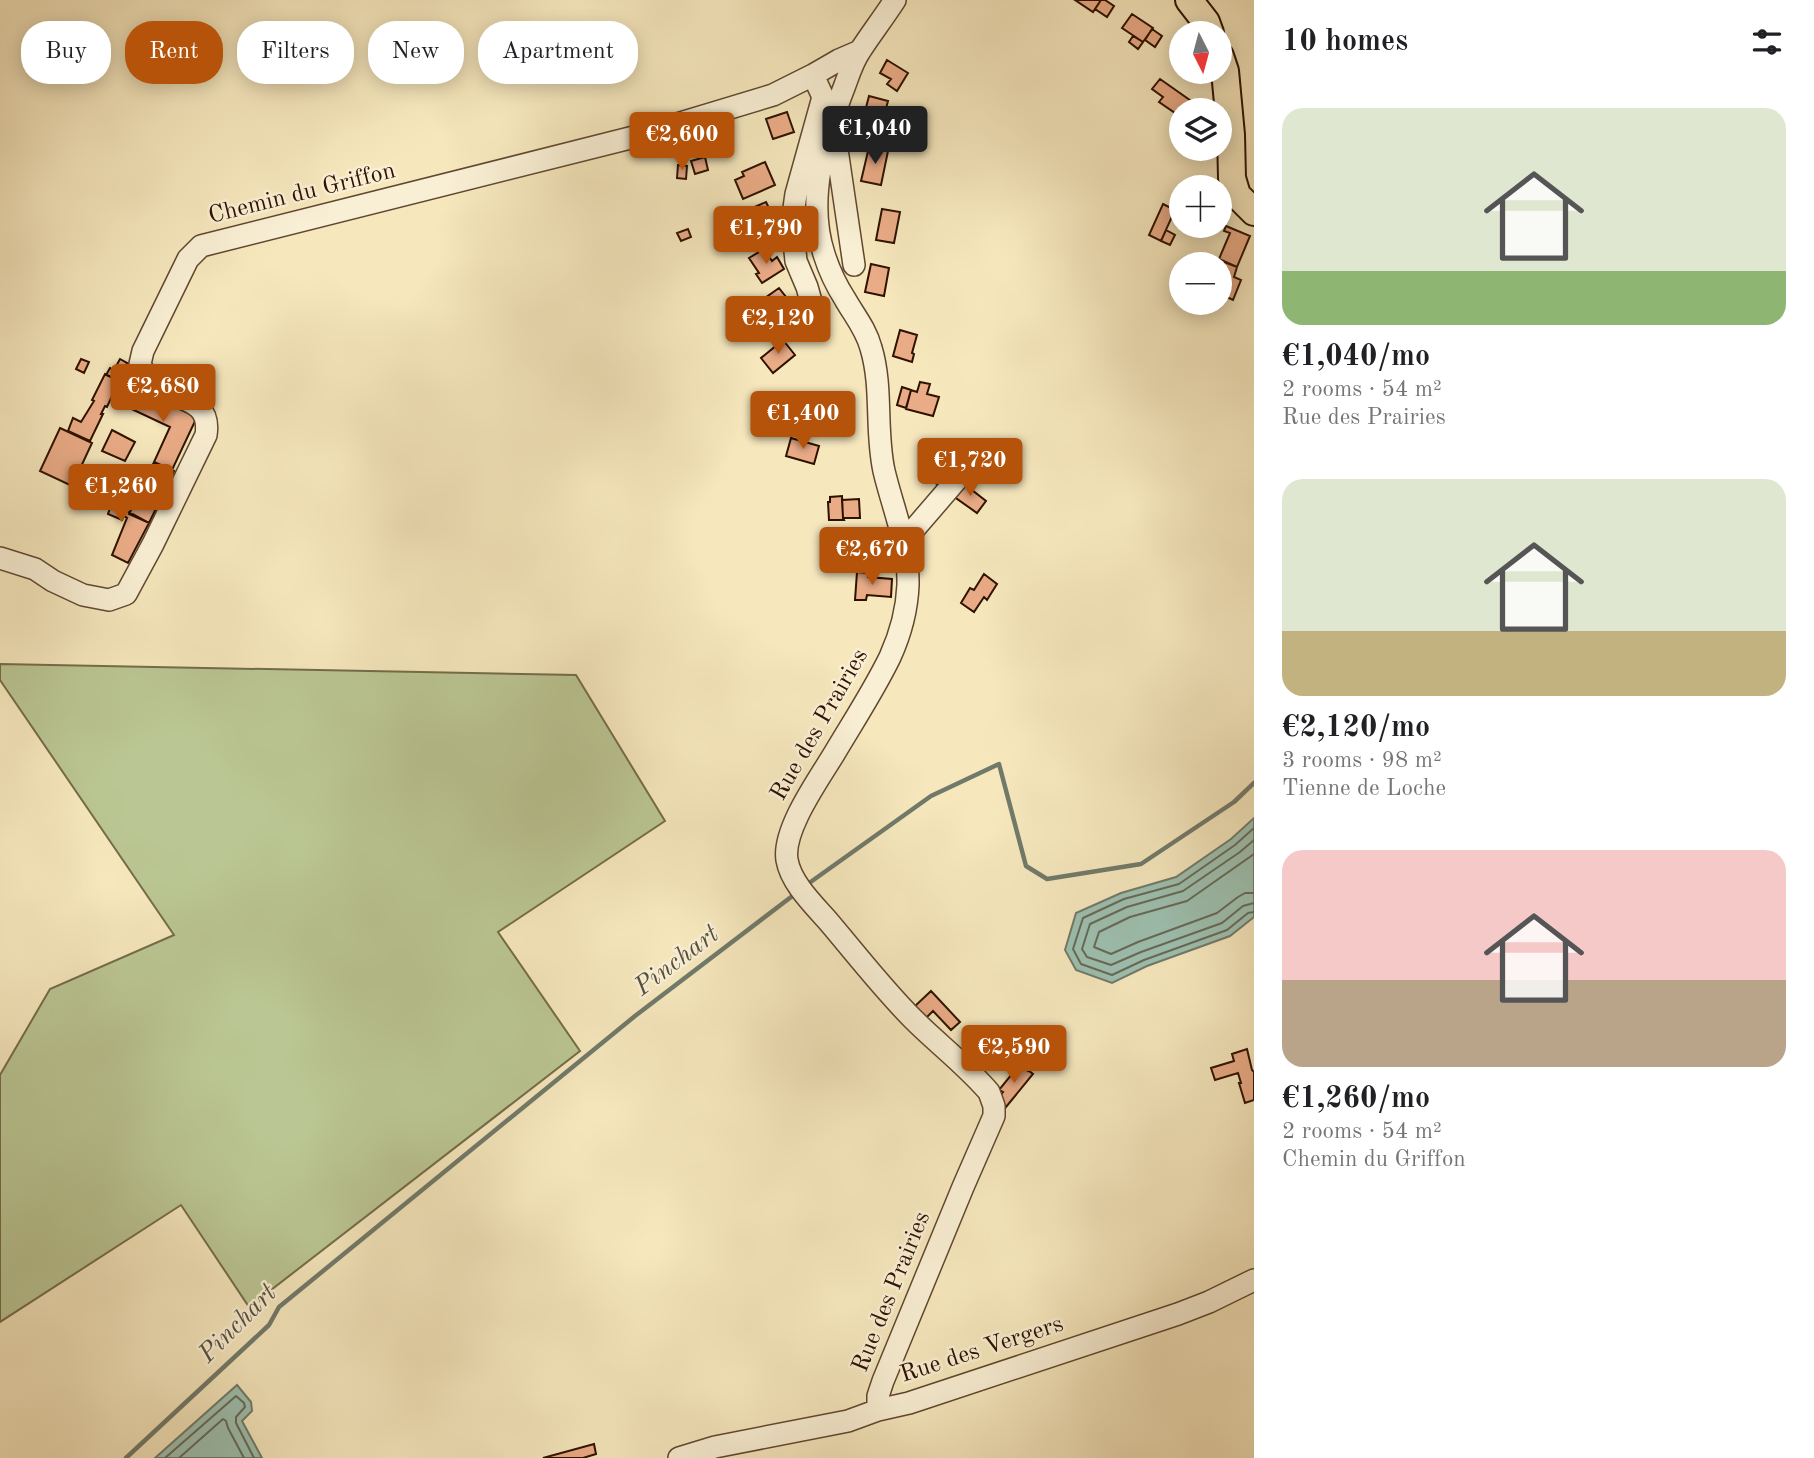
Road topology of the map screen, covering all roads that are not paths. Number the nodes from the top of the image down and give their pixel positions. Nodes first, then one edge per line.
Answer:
1 (895, 0) edge
2 (1189, 0) edge
3 (1205, 21) edge
4 (860, 51) junction
5 (813, 75) junction
6 (1226, 84) edge
7 (832, 120) junction
8 (1254, 212) edge
9 (854, 265) dead end
10 (811, 328) dead end
11 (959, 477) dead end
12 (903, 538) junction
13 (0, 558) edge
14 (1254, 1280) edge
15 (878, 1410) junction
16 (679, 1458) edge

1 - 4 street, Rue des Prairies
2 - 3 main road
4 - 5 street, Chemin du Griffon
4 - 7 street, Rue des Prairies
5 - 10 street
5 - 13 street, Chemin du Griffon
6 - 8 main road
7 - 9 street
7 - 12 street, Rue des Prairies
11 - 12 street
12 - 15 street, Rue des Prairies
14 - 15 street, Rue des Vergers
15 - 16 street, Rue des Vergers

